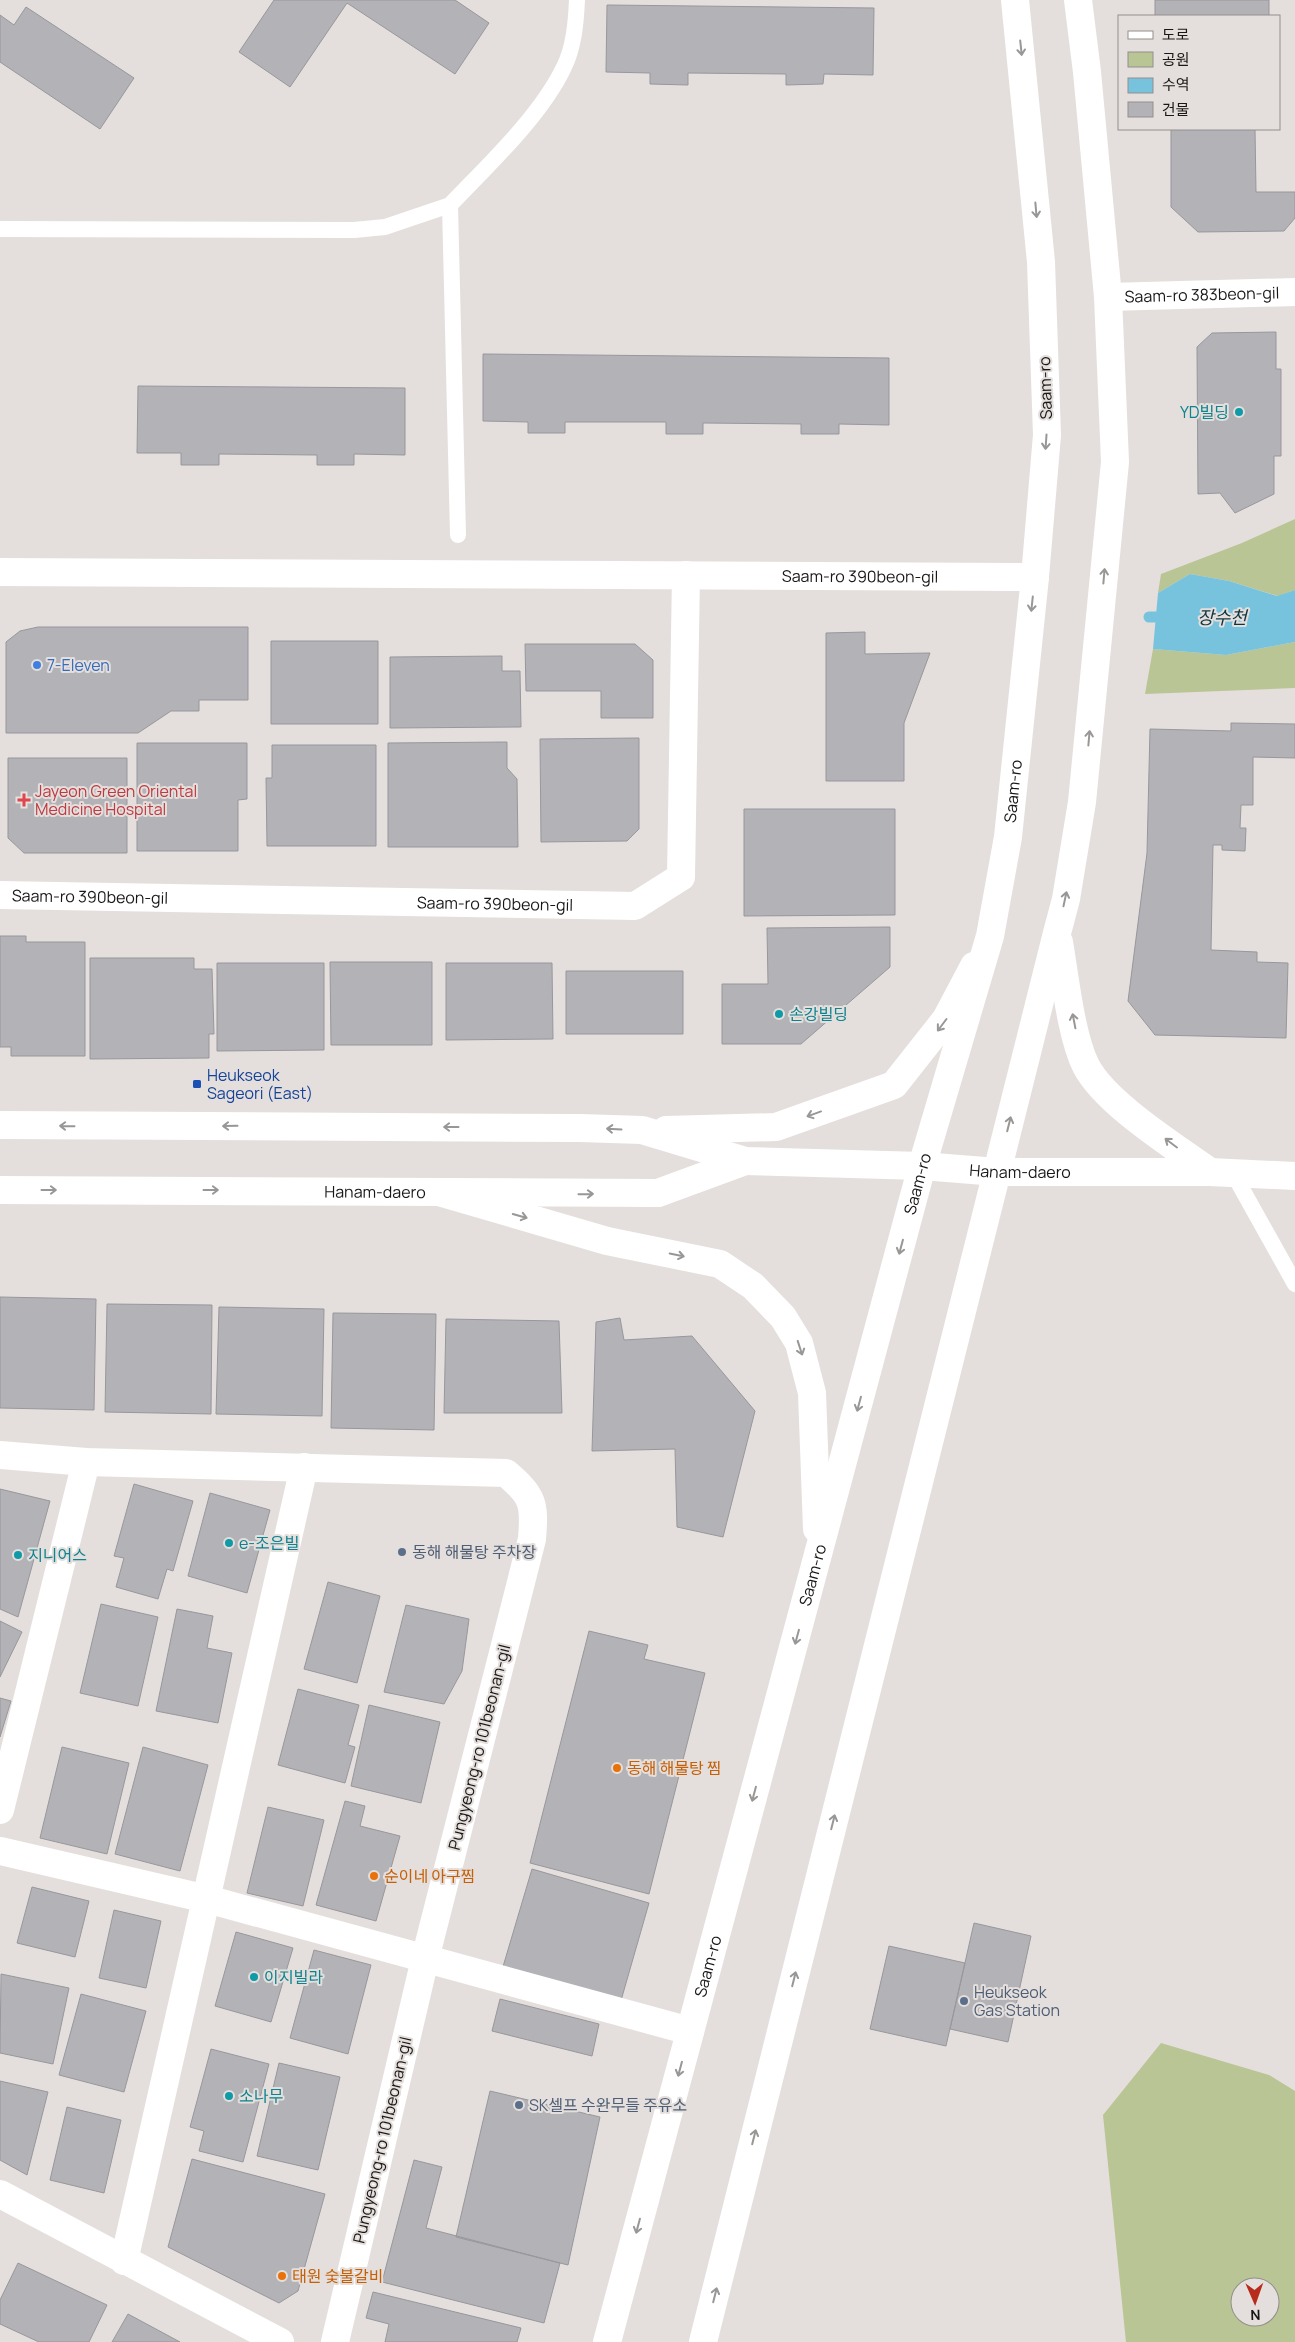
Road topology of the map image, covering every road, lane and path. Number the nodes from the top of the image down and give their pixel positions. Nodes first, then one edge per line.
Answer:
1 (577, 0) edge
2 (1016, 0) edge
3 (1078, 0) edge
4 (450, 205) junction
5 (0, 229) edge
6 (1295, 292) edge
7 (1108, 297) junction
8 (458, 535) dead end
9 (0, 572) edge
10 (686, 575) junction
11 (1035, 577) junction
12 (0, 894) edge
13 (1057, 933) junction
14 (990, 936) junction
15 (0, 1125) edge
16 (642, 1130) junction
17 (745, 1161) junction
18 (922, 1166) junction
19 (997, 1172) junction
20 (1221, 1173) junction
21 (1295, 1176) edge
22 (0, 1190) edge
23 (439, 1192) junction
24 (1295, 1284) edge
25 (0, 1455) edge
26 (86, 1462) junction
27 (304, 1467) junction
28 (818, 1556) junction
29 (0, 1810) edge
30 (0, 1851) edge
31 (207, 1899) junction
32 (425, 1959) junction
33 (690, 2031) junction
34 (0, 2194) edge
35 (124, 2261) junction
36 (280, 2342) edge
37 (335, 2342) edge
38 (607, 2342) edge
39 (703, 2342) edge

1 - 4 lane
2 -> 11 main road, Saam-ro
3 - 7 main road
4 - 5 lane
4 - 8 lane
6 - 7 main road, Saam-ro 383beon-gil
13 -> 7 main road
9 - 10 main road, Saam-ro 390beon-gil
10 - 11 main road, Saam-ro 390beon-gil
10 - 12 main road, Saam-ro 390beon-gil
11 -> 14 main road, Saam-ro
19 -> 13 main road
20 -> 13 main road
14 -> 16 main road
14 - 18 main road, Saam-ro
16 -> 15 main road, Hanam-daero
16 - 17 main road, Hanam-daero
17 - 18 main road, Hanam-daero
23 -> 17 main road, Hanam-daero
18 - 19 main road, Hanam-daero
18 -> 28 main road, Saam-ro
19 - 20 main road, Hanam-daero
39 -> 19 main road
20 - 21 main road, Hanam-daero
20 - 24 lane
22 -> 23 main road, Hanam-daero
23 -> 28 main road
25 - 26 main road, Pungyeong-ro 101beonan-gil
26 - 27 main road, Pungyeong-ro 101beonan-gil
26 - 29 main road
27 - 31 main road
27 - 32 main road, Pungyeong-ro 101beonan-gil
28 -> 33 main road, Saam-ro
30 - 31 main road
31 - 32 main road
31 - 35 main road
32 - 33 main road
32 - 37 main road, Pungyeong-ro 101beonan-gil
33 -> 38 main road, Saam-ro
34 - 35 main road
35 - 36 main road

